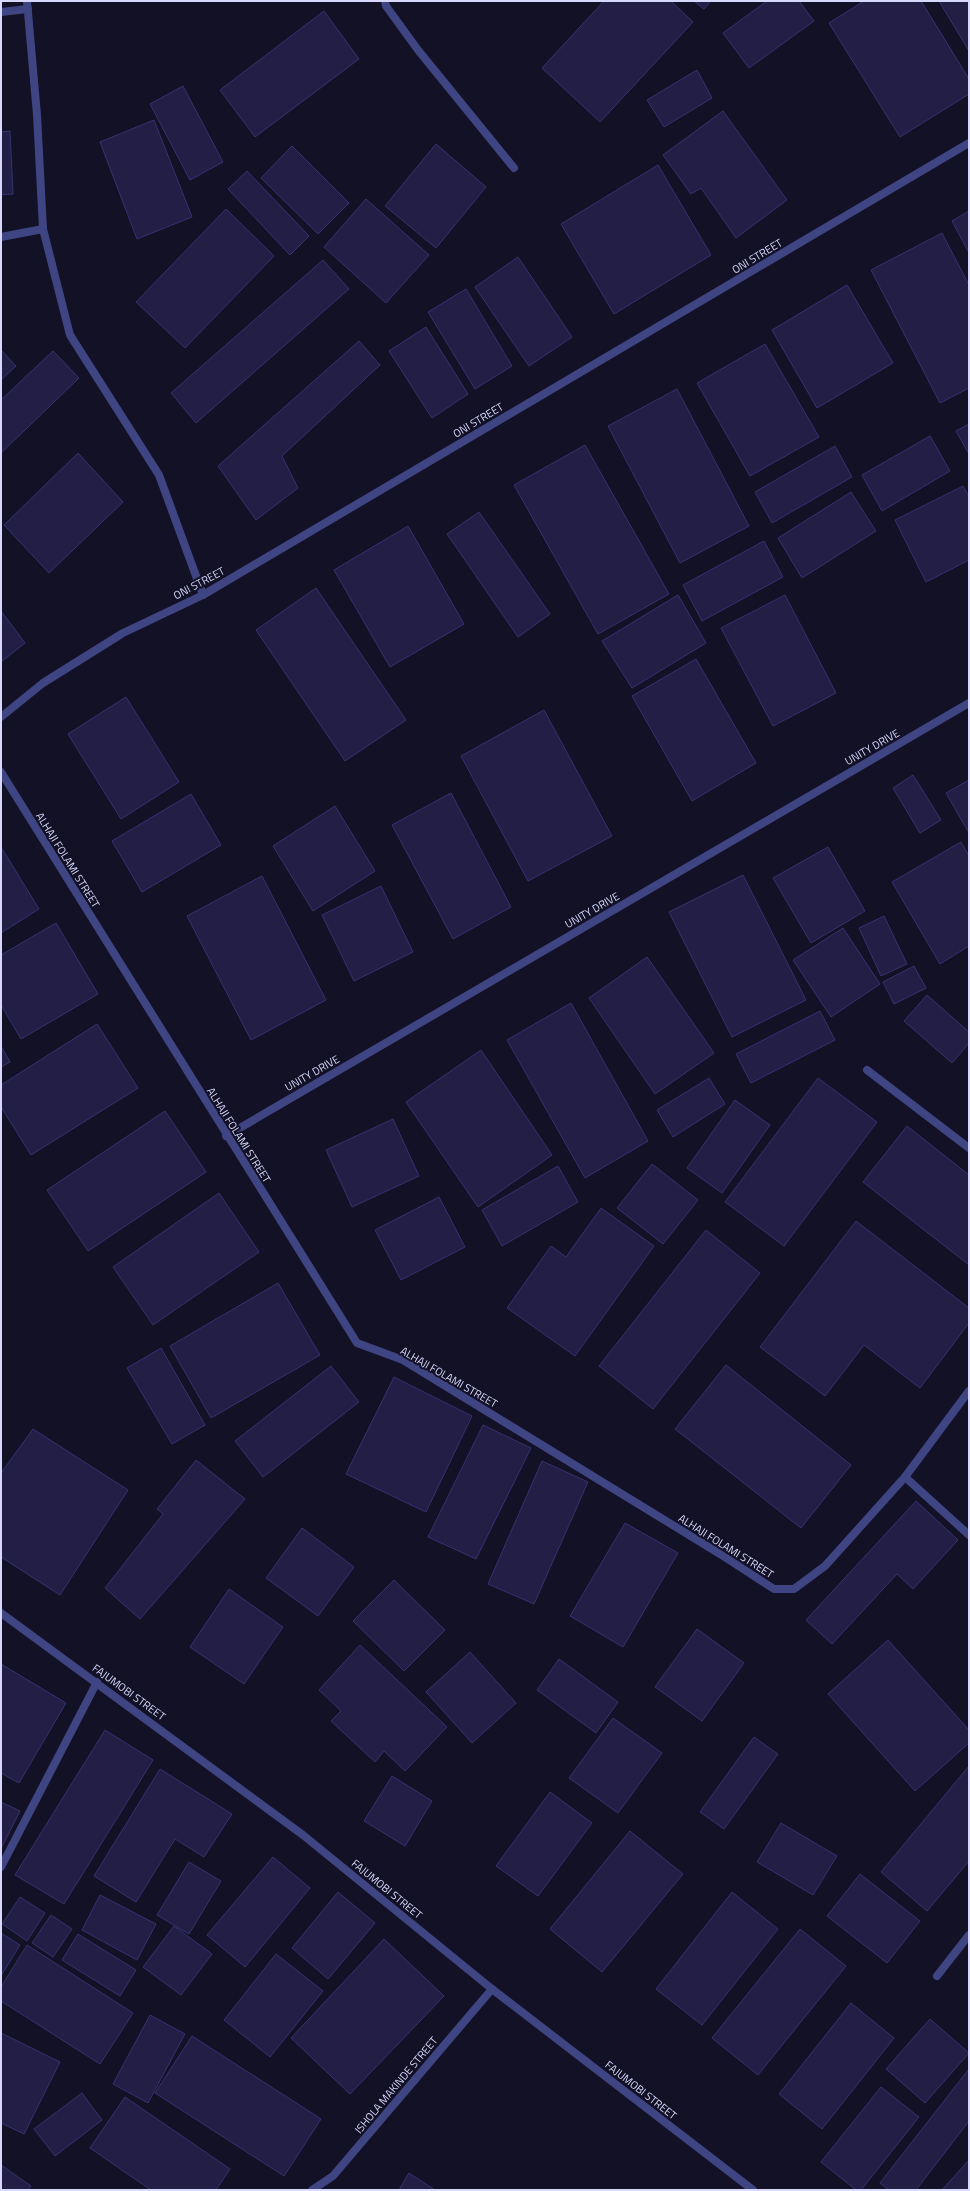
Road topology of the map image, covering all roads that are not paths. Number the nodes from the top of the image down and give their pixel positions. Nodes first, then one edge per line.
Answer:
1 (385, 1) edge
2 (28, 5) edge
3 (1, 12) edge
4 (969, 143) edge
5 (514, 168) dead end
6 (43, 229) junction
7 (1, 237) edge
8 (203, 595) junction
9 (969, 703) edge
10 (1, 717) edge
11 (1, 772) edge
12 (867, 1070) dead end
13 (226, 1136) junction
14 (969, 1148) edge
15 (969, 1391) edge
16 (905, 1477) junction
17 (969, 1535) edge
18 (1, 1613) edge
19 (97, 1682) junction
20 (1, 1867) edge
21 (969, 1934) edge
22 (937, 1976) dead end
23 (492, 1989) junction
24 (312, 2190) edge
25 (753, 2190) edge

1 - 5 street
2 - 3 street
2 - 6 street
4 - 8 street, ONI STREET
6 - 7 street
6 - 8 street
8 - 10 street, ONI STREET
9 - 13 street, UNITY DRIVE
11 - 13 street, ALHAJI FOLAMI STREET
12 - 14 street
13 - 16 street, ALHAJI FOLAMI STREET
15 - 16 street, ALHAJI FOLAMI STREET
16 - 17 street
18 - 19 street, FAJUMOBI STREET
19 - 20 street
19 - 23 street, FAJUMOBI STREET
21 - 22 street
23 - 24 street, ISHOLA MAKINDE STREET
23 - 25 street, FAJUMOBI STREET

